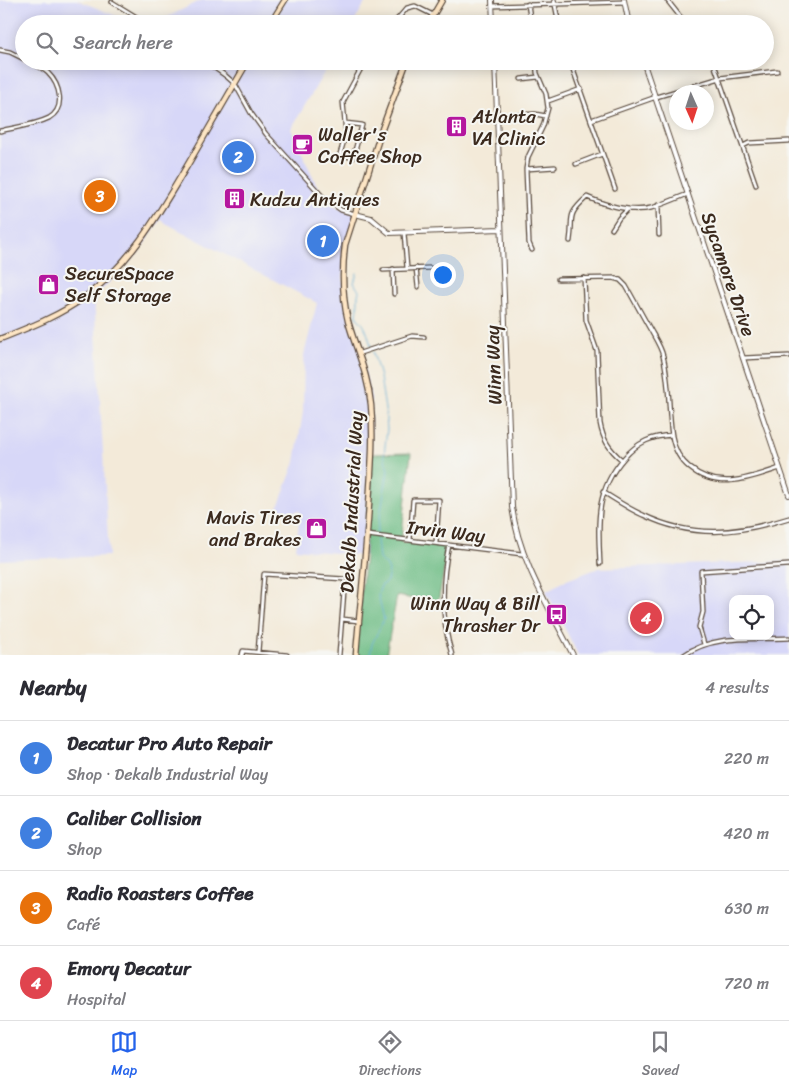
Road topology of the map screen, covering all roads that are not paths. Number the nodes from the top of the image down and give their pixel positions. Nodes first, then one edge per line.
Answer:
1 (285, 0) edge
2 (442, 0) edge
3 (492, 0) edge
4 (667, 0) edge
5 (624, 1) edge
6 (112, 2) dead end
7 (555, 2) edge
8 (528, 4) junction
9 (492, 6) junction
10 (133, 15) edge
11 (276, 15) edge
12 (401, 15) edge
13 (432, 15) joint
14 (492, 15) edge
15 (530, 15) edge
16 (557, 15) edge
17 (628, 15) edge
18 (679, 15) edge
19 (0, 50) edge
20 (15, 54) edge
21 (44, 70) edge
22 (218, 70) edge
23 (243, 70) edge
24 (360, 70) edge
25 (404, 70) edge
26 (495, 70) edge
27 (537, 70) edge
28 (573, 70) edge
29 (646, 70) edge
30 (717, 70) edge
31 (778, 71) dead end
32 (538, 77) junction
33 (720, 78) junction
34 (521, 79) dead end
35 (235, 84) junction
36 (581, 90) junction
37 (656, 97) junction
38 (548, 101) junction
39 (516, 115) dead end
40 (546, 116) junction
41 (591, 120) junction
42 (345, 123) junction
43 (0, 131) edge
44 (789, 141) edge
45 (743, 146) junction
46 (602, 154) junction
47 (576, 164) dead end
48 (555, 167) dead end
49 (526, 169) junction
50 (756, 185) dead end
51 (615, 189) dead end
52 (688, 194) junction
53 (658, 205) junction
54 (629, 208) junction
55 (355, 214) junction
56 (501, 228) junction
57 (612, 228) dead end
58 (404, 233) junction
59 (658, 235) dead end
60 (570, 241) dead end
61 (532, 250) dead end
62 (407, 268) junction
63 (416, 268) junction
64 (430, 268) dead end
65 (393, 269) junction
66 (383, 270) dead end
67 (584, 278) junction
68 (558, 279) dead end
69 (418, 287) dead end
70 (394, 294) dead end
71 (424, 337) dead end
72 (0, 339) edge
73 (360, 353) junction
74 (789, 356) edge
75 (743, 358) junction
76 (672, 435) junction
77 (622, 460) junction
78 (780, 468) junction
79 (603, 492) junction
80 (789, 495) edge
81 (789, 518) edge
82 (367, 535) junction
83 (410, 540) junction
84 (436, 543) junction
85 (450, 545) junction
86 (522, 554) junction
87 (600, 564) dead end
88 (789, 565) edge
89 (342, 619) junction
90 (359, 621) junction
91 (789, 638) edge
92 (704, 644) junction
93 (258, 652) junction
94 (242, 655) edge
95 (287, 655) edge
96 (339, 655) edge
97 (356, 655) edge
98 (452, 655) edge
99 (573, 655) edge
100 (684, 655) edge

1 - 11 main road
2 - 13 main road
3 - 9 street
4 - 18 street
5 - 7 street
5 - 17 street
6 - 10 street
7 - 8 street
7 - 16 street
8 - 9 street
8 - 15 street
9 - 14 street
12 - 13 street
19 - 20 street
21 - 43 street
22 - 35 street
23 - 35 main road
24 - 42 street
25 - 55 main road, Dekalb Industrial Way
26 - 56 street, Winn Way
27 - 32 street
28 - 36 street
29 - 37 street, Sycamore Drive
30 - 33 street
31 - 33 street
32 - 34 street
32 - 38 street
33 - 37 street
33 - 45 street
35 - 55 street
35 - 72 main road
36 - 38 street
36 - 41 street
37 - 41 street
37 - 52 street, Sycamore Drive
38 - 40 street
39 - 40 street
40 - 49 street
41 - 46 street
42 - 42 street
44 - 45 street
45 - 50 street
46 - 47 street
46 - 51 street
48 - 49 street
49 - 61 street
52 - 53 street
52 - 75 street, Sycamore Drive
53 - 54 street
53 - 59 street
54 - 57 street
54 - 60 street
55 - 58 street
55 - 73 main road, Dekalb Industrial Way
56 - 58 street
56 - 86 street, Winn Way
58 - 62 street
62 - 63 street
62 - 65 street
63 - 64 street
63 - 69 street
65 - 66 street
65 - 70 street
67 - 68 street
67 - 76 street
67 - 77 street
71 - 73 street
73 - 82 main road, Dekalb Industrial Way
74 - 75 street
75 - 78 street, Sycamore Drive
76 - 77 street
76 - 78 street
77 - 79 street
78 - 80 street, Sycamore Drive
79 - 81 street
79 - 87 street
82 - 83 street, Irvin Way
82 - 90 main road, Dekalb Industrial Way
83 - 84 street, Irvin Way
83 - 84 street
84 - 85 street, Irvin Way
85 - 86 street, Irvin Way
85 - 98 street
86 - 99 street, Winn Way
88 - 92 street
89 - 90 street
89 - 93 street
89 - 96 street
90 - 97 main road, Dekalb Industrial Way
91 - 92 street
92 - 100 street
93 - 94 street
93 - 95 street

